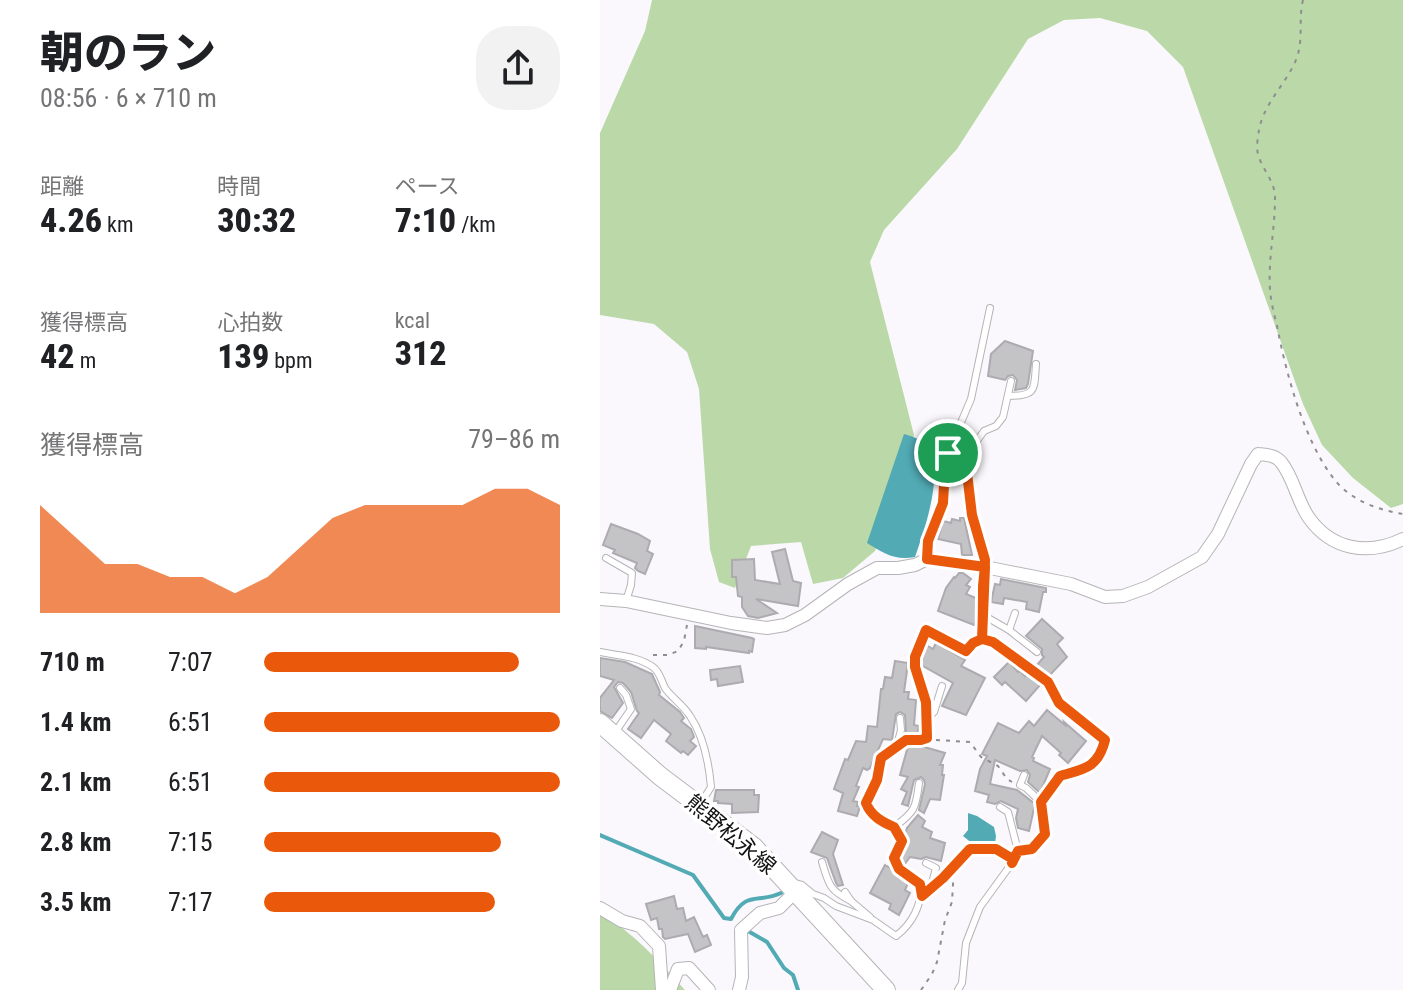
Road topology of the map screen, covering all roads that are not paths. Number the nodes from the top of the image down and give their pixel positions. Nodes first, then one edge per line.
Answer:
1 (990, 308) dead end
2 (1036, 364) dead end
3 (1011, 381) dead end
4 (1008, 396) junction
5 (956, 434) junction
6 (967, 473) junction
7 (1403, 539) edge
8 (606, 558) dead end
9 (927, 559) junction
10 (985, 567) junction
11 (600, 599) edge
12 (626, 601) junction
13 (1015, 613) dead end
14 (983, 615) junction
15 (1009, 630) junction
16 (982, 639) junction
17 (600, 652) edge
18 (1037, 652) dead end
19 (942, 686) dead end
20 (620, 688) dead end
21 (900, 718) dead end
22 (928, 718) junction
23 (607, 728) edge
24 (897, 745) junction
25 (1024, 775) dead end
26 (919, 783) dead end
27 (1041, 802) junction
28 (698, 806) junction
29 (1000, 807) dead end
30 (894, 827) junction
31 (1018, 851) junction
32 (822, 862) dead end
33 (926, 863) dead end
34 (790, 887) junction
35 (845, 892) dead end
36 (922, 896) junction
37 (851, 901) junction
38 (600, 908) edge
39 (873, 920) junction
40 (961, 988) edge
41 (662, 990) edge
42 (670, 990) edge
43 (709, 990) edge
44 (739, 990) edge
45 (886, 990) edge

1 - 5 lane
2 - 4 lane
3 - 4 lane
4 - 6 lane
5 - 6 lane
5 - 9 lane
6 - 10 lane
7 - 10 street
8 - 12 lane
9 - 10 street
9 - 12 street
10 - 14 lane
11 - 12 street
13 - 15 lane
14 - 15 lane
14 - 16 lane
15 - 18 lane
16 - 22 lane
16 - 27 lane
17 - 28 lane
19 - 22 lane
20 - 23 lane
21 - 24 lane
22 - 24 lane
23 - 28 main road, 熊野松永線
24 - 30 lane
25 - 27 lane
26 - 30 lane
27 - 31 lane
28 - 34 main road, 熊野松永線
29 - 31 lane
30 - 36 lane
31 - 40 lane
32 - 37 lane
33 - 36 lane
34 - 39 lane
34 - 44 street
34 - 45 main road, 熊野松永線
35 - 37 lane
36 - 39 lane
37 - 39 lane
38 - 41 street
42 - 43 street

